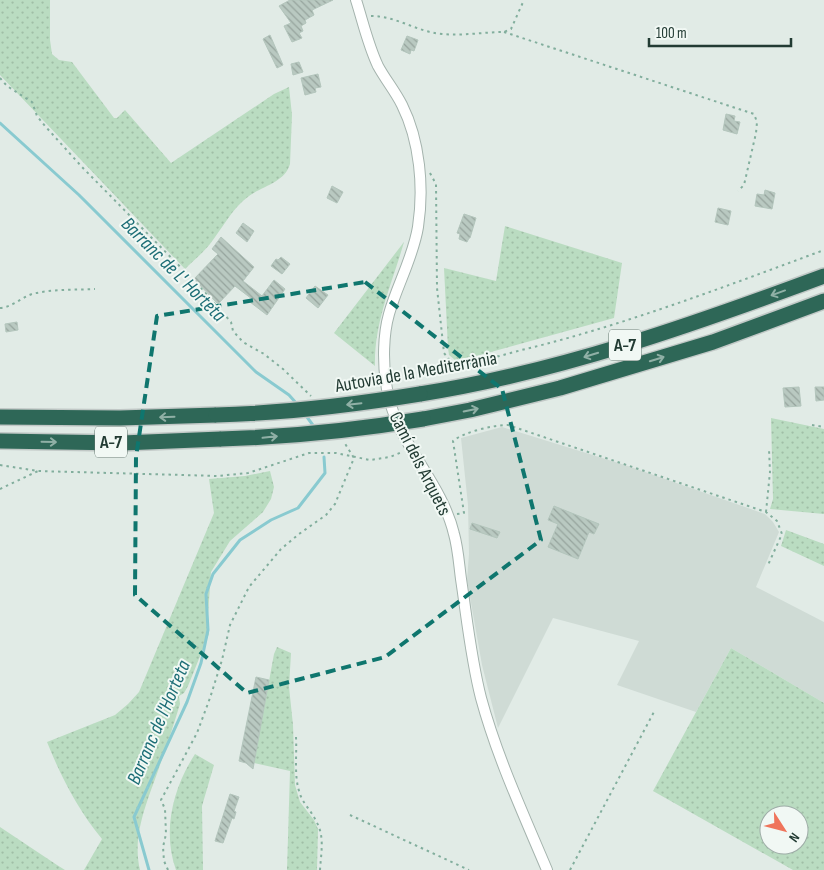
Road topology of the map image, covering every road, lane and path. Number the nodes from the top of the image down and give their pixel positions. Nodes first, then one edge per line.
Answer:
1 (356, 0) edge
2 (524, 0) edge
3 (362, 18) junction
4 (504, 32) junction
5 (0, 78) edge
6 (417, 152) junction
7 (738, 191) dead end
8 (824, 250) edge
9 (824, 276) edge
10 (95, 289) dead end
11 (824, 301) edge
12 (0, 308) edge
13 (312, 397) dead end
14 (0, 416) edge
15 (812, 425) dead end
16 (824, 427) edge
17 (343, 440) dead end
18 (0, 441) edge
19 (411, 449) junction
20 (769, 449) dead end
21 (354, 458) junction
22 (0, 465) edge
23 (38, 471) junction
24 (0, 489) edge
25 (766, 512) junction
26 (448, 516) junction
27 (768, 565) dead end
28 (655, 710) dead end
29 (296, 737) dead end
30 (350, 815) dead end
31 (168, 870) edge
32 (320, 870) edge
33 (469, 870) edge
34 (548, 870) edge
35 (570, 870) edge

1 - 3 street, Camí dels Arquets
2 - 4 path
3 - 4 path
3 - 6 street, Camí dels Arquets
4 - 7 path
5 - 13 path
6 - 8 path
6 - 19 street, Camí dels Arquets
9 -> 14 highway, Autovia de la Mediterrània / A-7, bridge
10 - 12 path
18 -> 11 highway, A-7, bridge
15 - 16 path
17 - 21 path
19 - 21 path
19 - 26 street, Camí dels Arquets
20 - 25 path
21 - 23 path
21 - 31 path
22 - 23 path
23 - 24 path
25 - 26 path
25 - 27 path
26 - 34 street, Camí dels Arquets
28 - 35 path
29 - 32 path
30 - 33 path

